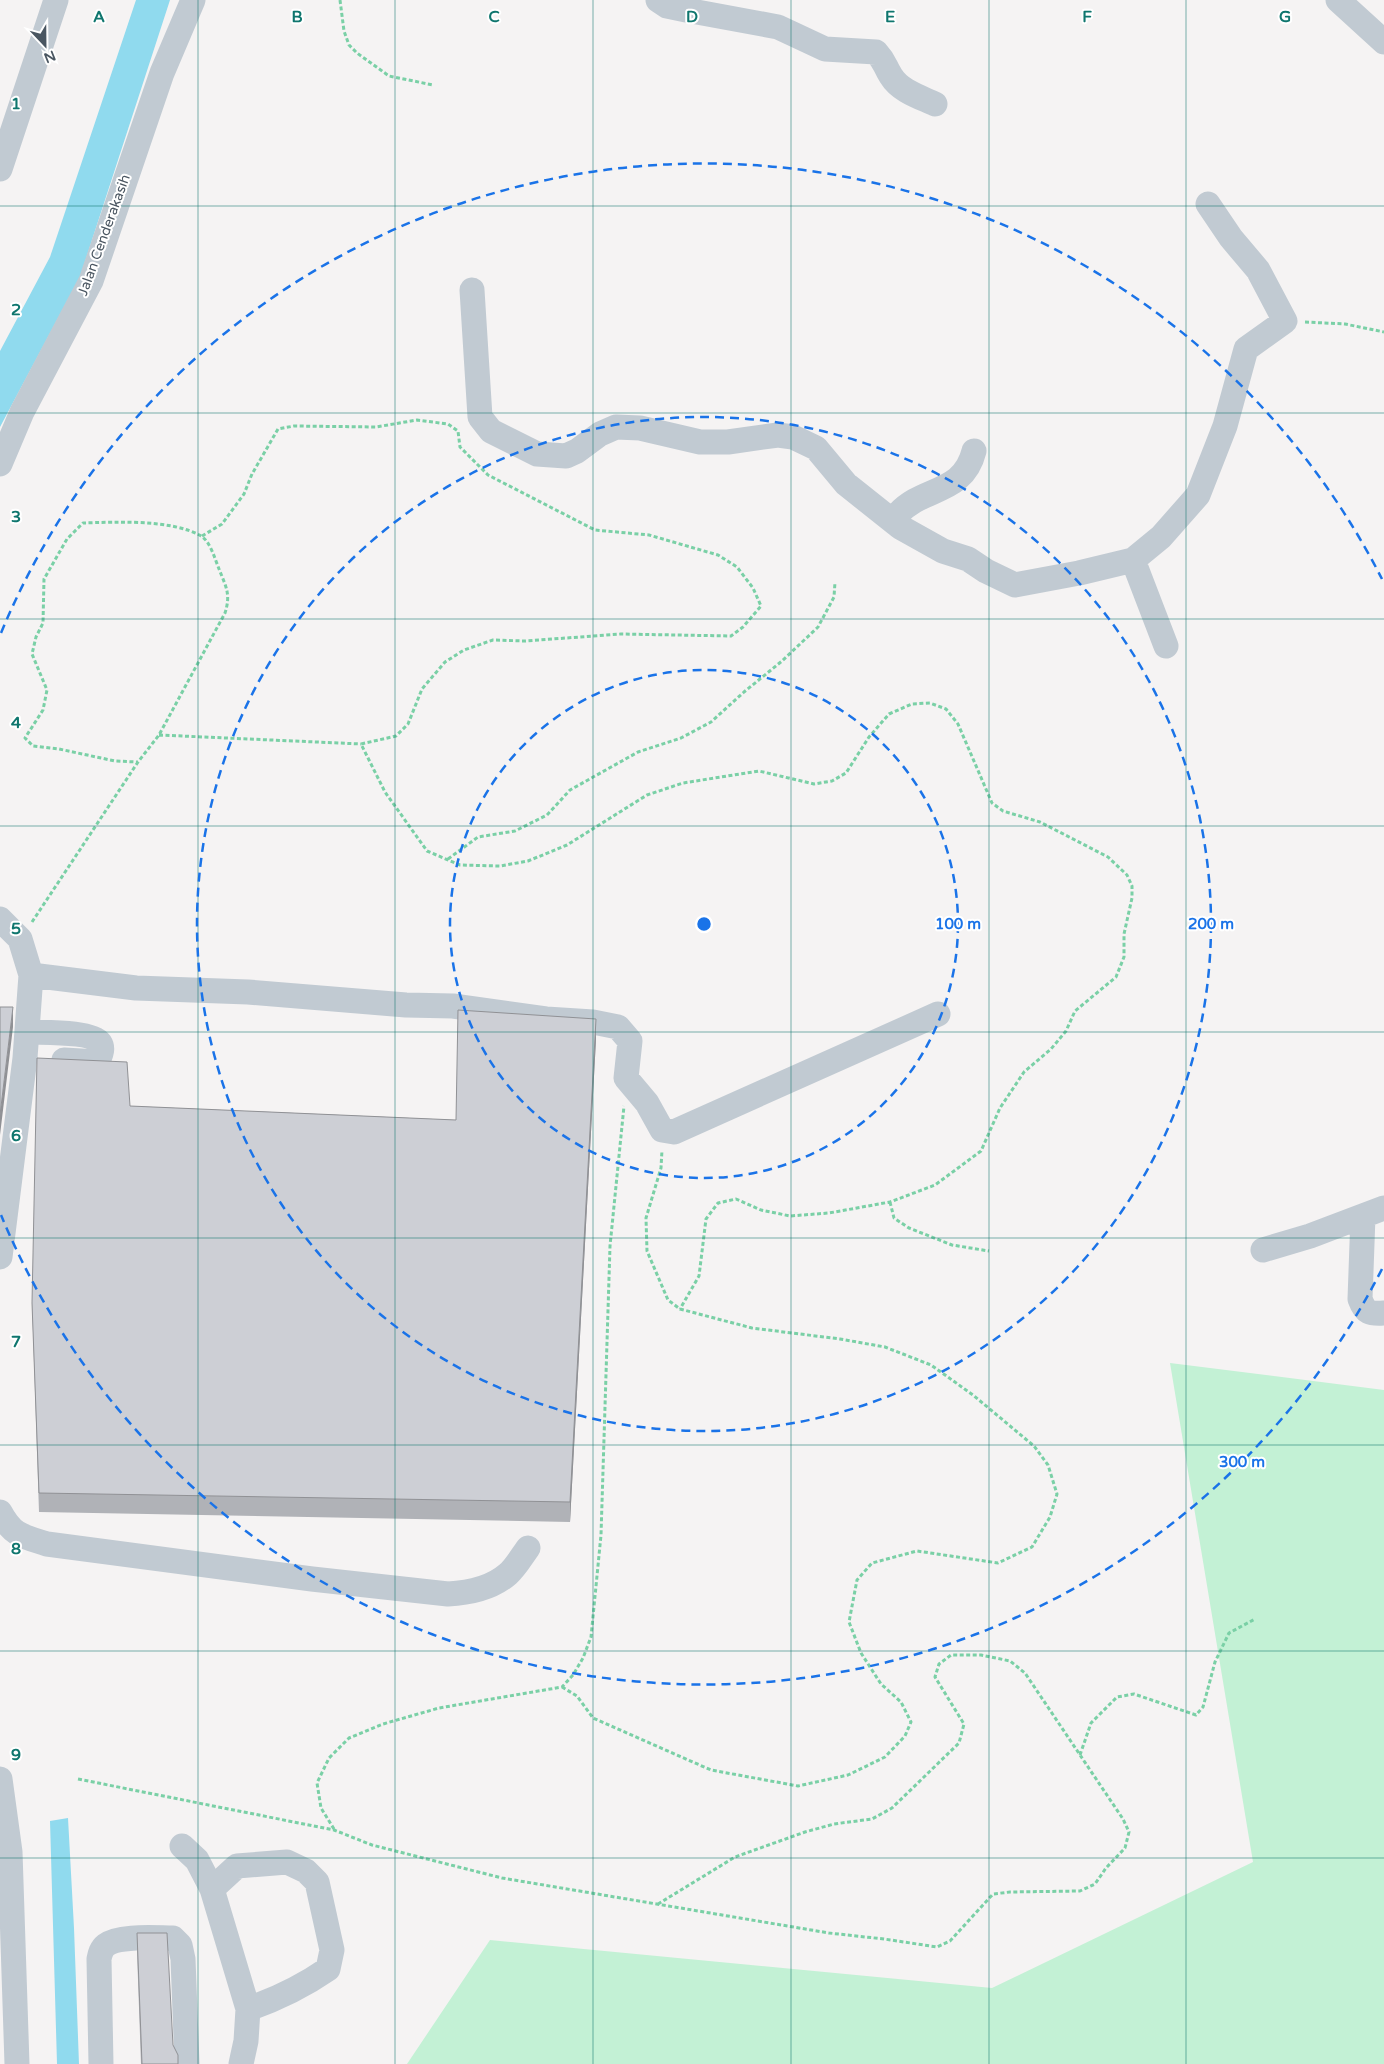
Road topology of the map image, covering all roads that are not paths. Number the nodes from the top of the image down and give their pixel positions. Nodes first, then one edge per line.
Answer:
1 (56, 0) edge
2 (194, 0) edge
3 (658, 0) edge
4 (1338, 0) edge
5 (1384, 42) edge
6 (935, 104) dead end
7 (0, 169) edge
8 (1208, 204) dead end
9 (472, 290) dead end
10 (5, 433) edge
11 (974, 451) dead end
12 (0, 464) edge
13 (900, 528) junction
14 (1133, 560) junction
15 (1166, 646) dead end
16 (0, 918) edge
17 (31, 975) junction
18 (938, 1014) dead end
19 (28, 1032) junction
20 (25, 1058) junction
21 (1373, 1212) edge
22 (1262, 1250) dead end
23 (0, 1257) edge
24 (1384, 1313) edge
25 (0, 1512) edge
26 (528, 1548) dead end
27 (0, 1779) edge
28 (182, 1846) dead end
29 (212, 1889) junction
30 (6, 1919) edge
31 (7, 1963) edge
32 (248, 2009) junction
33 (17, 2064) edge
34 (101, 2064) edge
35 (187, 2064) edge
36 (241, 2064) edge

1 - 7 street
2 - 10 street, Jalan Cenderakasih
3 - 6 street
4 - 5 street
8 - 14 street
9 - 13 street
10 - 12 street, Jalan Cenderakasih
11 - 13 street
13 - 14 street
14 - 15 street
16 - 17 street
17 - 18 street
17 - 19 street
19 - 20 street
19 - 20 street
20 - 23 street
21 - 22 street
21 - 24 street
25 - 26 street
27 - 30 street
28 - 29 street
29 - 32 street
29 - 32 street
30 - 31 street
31 - 33 street
32 - 36 street
34 - 35 street

